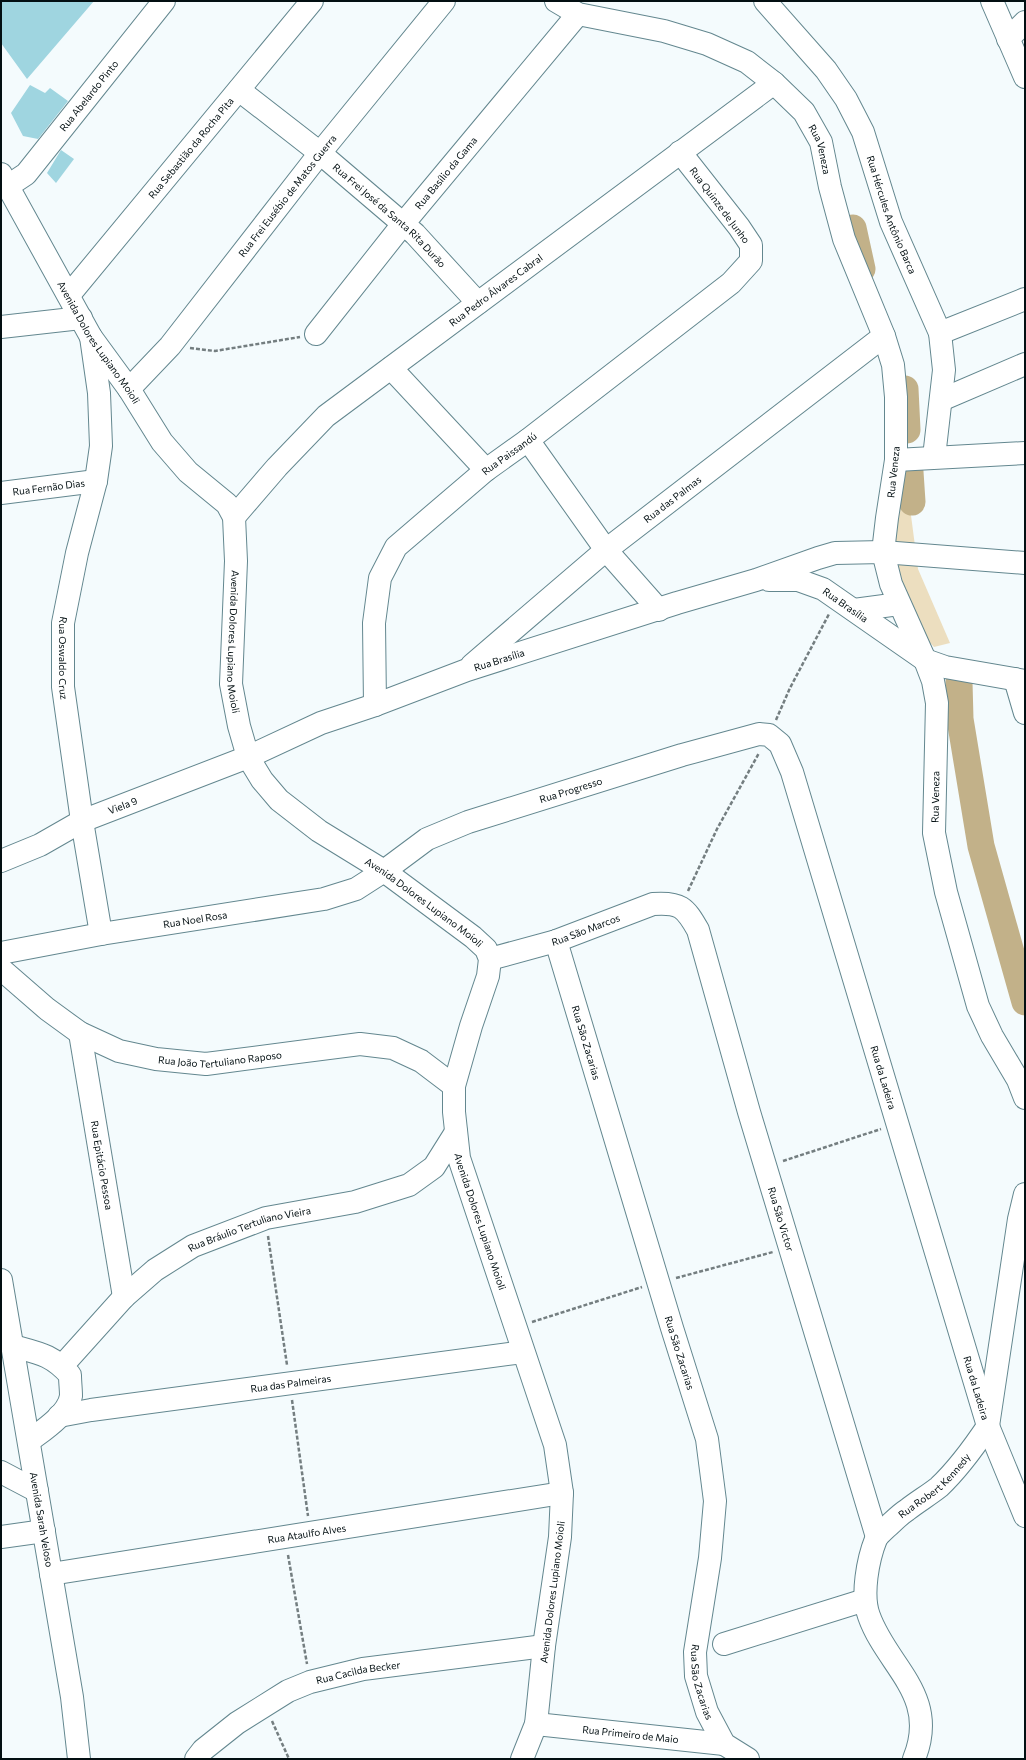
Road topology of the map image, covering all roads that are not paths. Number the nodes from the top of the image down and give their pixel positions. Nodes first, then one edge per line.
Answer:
1 (164, 1) edge
2 (312, 1) edge
3 (444, 1) edge
4 (556, 1) edge
5 (992, 1) edge
6 (762, 3) edge
7 (578, 14) junction
8 (1025, 22) edge
9 (1008, 39) junction
10 (1025, 77) edge
11 (774, 83) junction
12 (239, 90) junction
13 (680, 152) junction
14 (320, 153) junction
15 (5, 180) edge
16 (403, 224) junction
17 (751, 261) joint
18 (69, 295) junction
19 (1025, 299) edge
20 (478, 303) junction
21 (81, 318) junction
22 (1, 327) edge
23 (940, 333) junction
24 (316, 334) road end
25 (884, 336) junction
26 (91, 337) junction
27 (1025, 364) edge
28 (391, 368) junction
29 (129, 389) junction
30 (941, 400) junction
31 (528, 440) junction
32 (1025, 453) edge
33 (934, 457) junction
34 (896, 460) junction
35 (486, 470) junction
36 (96, 481) junction
37 (1, 493) edge
38 (234, 517) junction
39 (606, 550) junction
40 (883, 552) junction
41 (834, 553) junction
42 (1025, 563) edge
43 (756, 580) junction
44 (823, 589) junction
45 (899, 604) junction
46 (659, 610) junction
47 (854, 610) junction
48 (925, 660) junction
49 (467, 670) junction
50 (1020, 680) edge
51 (375, 705) junction
52 (1025, 714) edge
53 (769, 735) joint
54 (248, 757) junction
55 (82, 821) junction
56 (1, 861) edge
57 (384, 871) junction
58 (681, 906) joint
59 (101, 934) junction
60 (556, 941) junction
61 (1, 953) edge
62 (490, 959) junction
63 (1, 969) edge
64 (80, 1034) junction
65 (454, 1086) junction
66 (1025, 1098) edge
67 (456, 1132) junction
68 (1025, 1194) edge
69 (1, 1280) edge
70 (124, 1297) junction
71 (13, 1346) junction
72 (523, 1352) junction
73 (62, 1366) junction
74 (60, 1416) junction
75 (988, 1426) junction
76 (29, 1440) junction
77 (1, 1472) edge
78 (37, 1490) junction
79 (562, 1493) junction
80 (1025, 1516) edge
81 (44, 1531) junction
82 (1, 1537) edge
83 (877, 1537) junction
84 (51, 1574) junction
85 (865, 1600) junction
86 (724, 1644) dead end
87 (544, 1646) junction
88 (536, 1724) junction
89 (724, 1744) junction
90 (79, 1759) edge
91 (196, 1759) edge
92 (522, 1759) edge
93 (748, 1759) edge
94 (914, 1759) edge

1 - 15 street, Rua Abelardo Pinto
2 - 12 street, Rua Sebastião da Rocha Pita
3 - 14 street, Rua Frei Eusébio de Matos Guerra
4 - 7 street, Rua Veneza
5 - 9 street
6 - 23 street, Rua Hércules Antônio Barca
7 - 11 street, Rua Veneza
7 - 16 street, Rua Basílio da Gama
8 - 9 street
9 - 10 street
11 - 13 street, Rua Pedro Álvares Cabral
11 - 25 street, Rua Veneza
12 - 14 street, Rua Frei José da Santa Rita Durão
12 - 18 street, Rua Sebastião da Rocha Pita
13 - 17 street, Rua Quinze de Junho
13 - 20 street, Rua Pedro Álvares Cabral
14 - 16 street, Rua Frei José da Santa Rita Durão
14 - 29 street, Rua Frei Eusébio de Matos Guerra
15 - 18 street, Avenida Dolores Lupiano Moioli
16 - 20 street, Rua Frei José da Santa Rita Durão
16 - 24 street, Rua Basílio da Gama
17 - 31 street, Rua Paissandú
18 - 21 street, Avenida Dolores Lupiano Moioli
19 - 23 street
20 - 28 street, Rua Pedro Álvares Cabral
21 - 22 street
21 - 26 street, Avenida Dolores Lupiano Moioli
23 - 30 street, Rua Hércules Antônio Barca
25 - 34 street, Rua Veneza
25 - 39 street, Rua das Palmas
26 - 29 street, Avenida Dolores Lupiano Moioli
26 - 36 street, Rua Oswaldo Cruz
27 - 30 street
28 - 35 street
28 - 38 street, Rua Pedro Álvares Cabral
29 - 38 street, Avenida Dolores Lupiano Moioli
30 - 33 street, Rua Hércules Antônio Barca
31 - 35 street, Rua Paissandú
31 - 39 street
32 - 33 street
33 - 34 street
34 - 40 street, Rua Veneza
35 - 51 street, Rua Paissandú
36 - 37 street, Rua Fernão Dias
36 - 55 street, Rua Oswaldo Cruz
38 - 54 street, Avenida Dolores Lupiano Moioli
39 - 46 street
39 - 49 street, Rua das Palmas
40 - 41 street, Rua Brasília
40 - 42 street, Rua Brasília
40 - 45 street, Rua Veneza
41 - 43 street, Rua Brasília
41 - 44 street
43 - 44 street, Rua Brasília
43 - 46 street, Rua Brasília
44 - 47 street, Rua Brasília
45 - 47 street
45 - 48 street, Rua Veneza
46 - 49 street, Rua Brasília
47 - 48 street, Rua Brasília
48 - 50 street, Rua Brasília
48 - 66 street, Rua Veneza
49 - 51 street, Rua Brasília
50 - 52 street
51 - 54 street, Rua Brasília
53 - 57 street, Rua Progresso
53 - 75 street, Rua da Ladeira
54 - 55 street, Viela 9
54 - 57 street, Avenida Dolores Lupiano Moioli
55 - 56 street, Viela 9
55 - 59 street, Rua Oswaldo Cruz
57 - 59 street, Rua Noel Rosa
57 - 62 street, Avenida Dolores Lupiano Moioli
58 - 60 street, Rua São Marcos
58 - 83 street, Rua São Victor
59 - 61 street, Rua Noel Rosa
60 - 62 street, Rua São Marcos
60 - 89 street, Rua São Zacarias
62 - 65 street, Avenida Dolores Lupiano Moioli
63 - 64 street, Rua João Tertuliano Raposo
64 - 65 street, Rua João Tertuliano Raposo
64 - 70 street, Rua Epitácio Pessoa
65 - 67 street, Avenida Dolores Lupiano Moioli
67 - 70 street, Rua Bráulio Tertuliano Vieira
67 - 72 street, Avenida Dolores Lupiano Moioli
68 - 75 street, Rua Robert Kennedy
69 - 71 street, Avenida Sarah Veloso
70 - 73 street, Rua Bráulio Tertuliano Vieira
71 - 73 street
71 - 76 street, Avenida Sarah Veloso
72 - 74 street, Rua das Palmeiras
72 - 79 street, Avenida Dolores Lupiano Moioli
73 - 74 street
74 - 76 street
75 - 80 street, Rua da Ladeira
75 - 83 street, Rua Robert Kennedy
76 - 78 street, Avenida Sarah Veloso
77 - 78 street
78 - 81 street, Avenida Sarah Veloso
79 - 84 street, Rua Ataulfo Alves
79 - 87 street, Avenida Dolores Lupiano Moioli
81 - 82 street
81 - 84 street, Avenida Sarah Veloso
83 - 85 street
84 - 90 street, Avenida Sarah Veloso
85 - 86 street
85 - 94 street
87 - 88 street, Avenida Dolores Lupiano Moioli
87 - 91 street, Rua Cacilda Becker
88 - 89 street, Rua Primeiro de Maio
88 - 92 street, Avenida Dolores Lupiano Moioli
89 - 93 street

